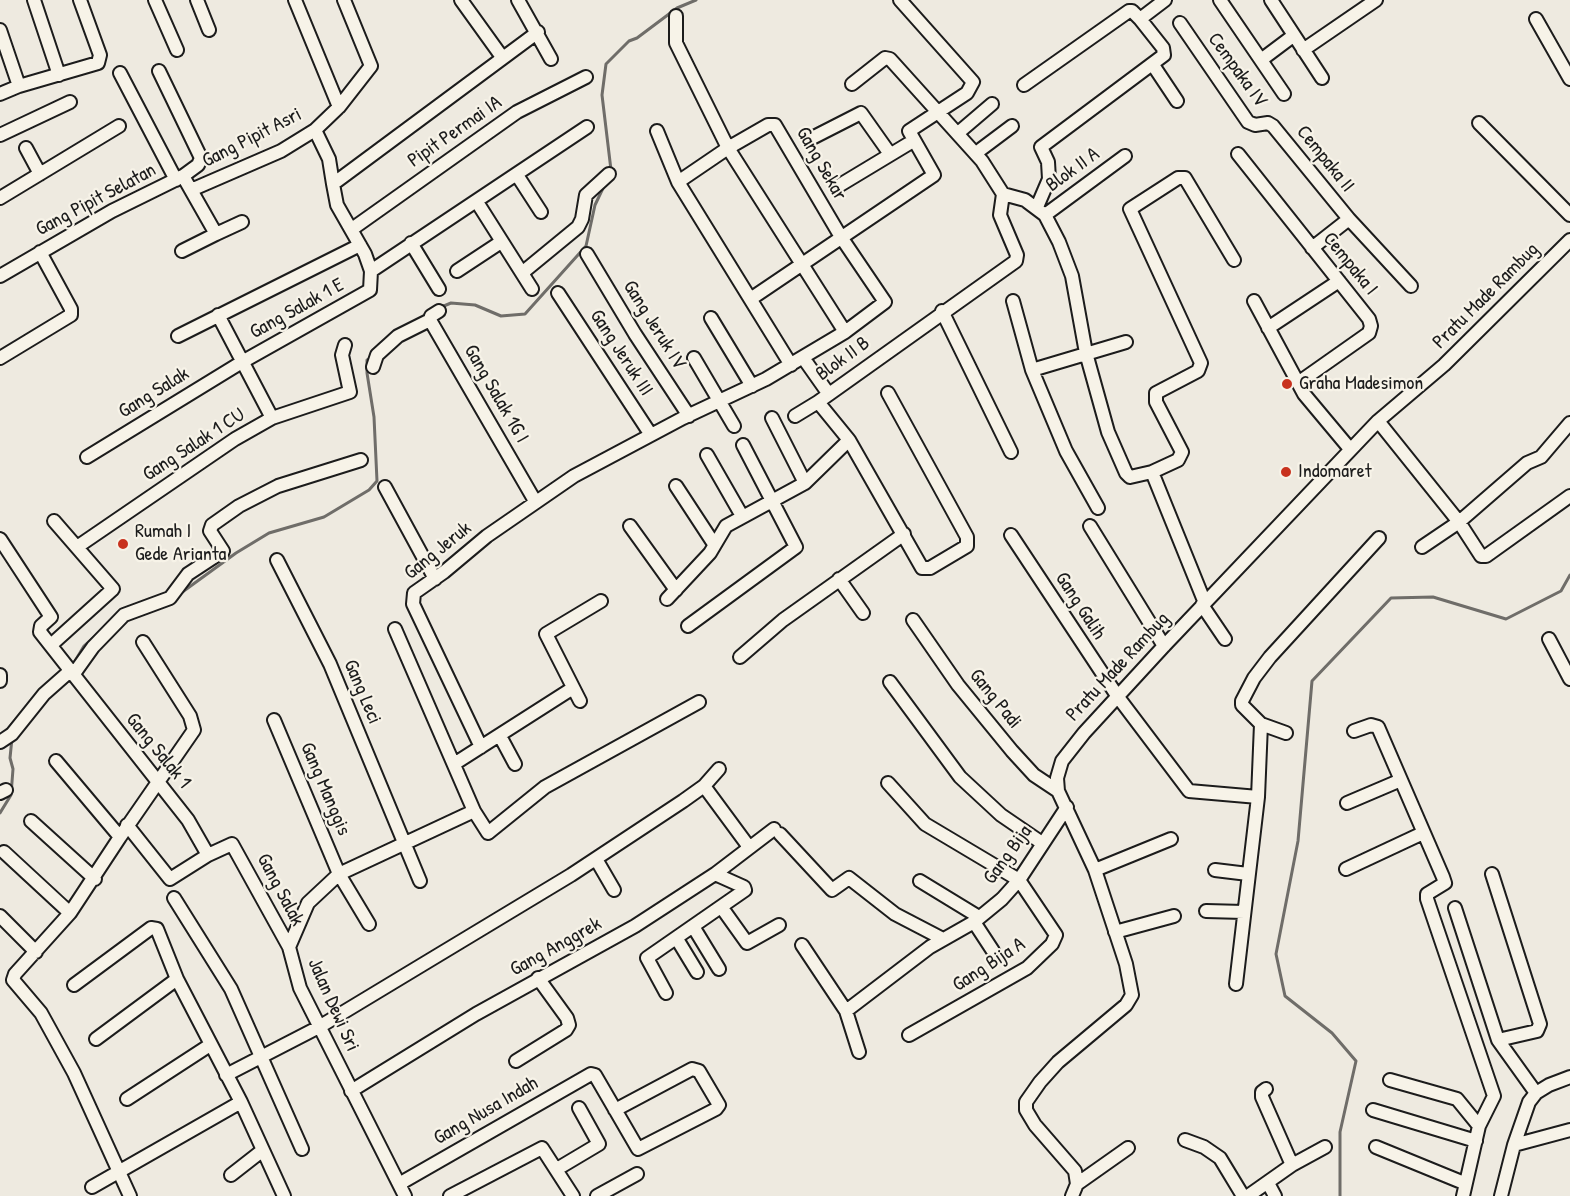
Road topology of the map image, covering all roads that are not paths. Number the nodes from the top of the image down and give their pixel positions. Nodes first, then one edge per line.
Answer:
1 (34, 0) edge
2 (155, 0) edge
3 (197, 0) edge
4 (296, 0) edge
5 (344, 0) edge
6 (461, 0) edge
7 (518, 0) edge
8 (900, 0) edge
9 (1165, 0) edge
10 (1220, 0) edge
11 (1270, 0) edge
12 (1376, 0) edge
13 (81, 1) edge
14 (676, 16) dead end
15 (1140, 19) junction
16 (1536, 19) dead end
17 (1180, 23) dead end
18 (0, 30) edge
19 (209, 30) dead end
20 (538, 32) junction
21 (1293, 36) junction
22 (177, 50) dead end
23 (1303, 50) junction
24 (502, 57) junction
25 (550, 59) dead end
26 (1261, 60) junction
27 (1153, 64) junction
28 (159, 71) dead end
29 (120, 73) dead end
30 (59, 75) junction
31 (586, 77) dead end
32 (1322, 78) dead end
33 (1570, 79) edge
34 (852, 84) dead end
35 (1024, 85) dead end
36 (19, 86) junction
37 (0, 94) edge
38 (1284, 94) dead end
39 (1177, 101) dead end
40 (69, 102) dead end
41 (992, 104) dead end
42 (339, 107) junction
43 (937, 111) junction
44 (1479, 123) dead end
45 (1271, 124) joint
46 (119, 126) dead end
47 (1012, 126) dead end
48 (587, 127) dead end
49 (315, 130) junction
50 (657, 131) dead end
51 (958, 133) junction
52 (0, 135) edge
53 (812, 138) dead end
54 (913, 141) junction
55 (26, 148) dead end
56 (728, 148) junction
57 (976, 153) junction
58 (890, 154) junction
59 (1238, 154) dead end
60 (1125, 156) dead end
61 (40, 174) junction
62 (609, 174) dead end
63 (517, 175) junction
64 (179, 178) junction
65 (678, 182) junction
66 (333, 184) junction
67 (840, 185) dead end
68 (191, 190) junction
69 (1003, 194) junction
70 (0, 198) edge
71 (477, 202) junction
72 (1041, 211) junction
73 (541, 212) dead end
74 (1570, 215) edge
75 (1348, 219) junction
76 (242, 222) dead end
77 (352, 230) junction
78 (216, 234) junction
79 (841, 237) junction
80 (1570, 240) edge
81 (501, 242) junction
82 (411, 243) junction
83 (360, 245) junction
84 (1312, 248) junction
85 (182, 251) dead end
86 (40, 252) junction
87 (587, 254) dead end
88 (1234, 260) dead end
89 (802, 265) junction
90 (370, 271) junction
91 (457, 271) dead end
92 (522, 273) junction
93 (0, 276) edge
94 (1339, 281) junction
95 (1411, 286) dead end
96 (439, 289) dead end
97 (532, 289) dead end
98 (558, 293) dead end
99 (752, 298) junction
100 (1013, 301) dead end
101 (1254, 302) dead end
102 (439, 311) dead end
103 (942, 311) junction
104 (218, 315) junction
105 (711, 318) dead end
106 (430, 320) junction
107 (1268, 328) junction
108 (845, 332) junction
109 (178, 336) dead end
110 (1126, 342) dead end
111 (345, 345) dead end
112 (1086, 353) junction
113 (0, 358) edge
114 (694, 358) dead end
115 (804, 359) junction
116 (242, 362) junction
117 (791, 365) junction
118 (373, 367) dead end
119 (1032, 370) junction
120 (1298, 383) junction
121 (752, 386) junction
122 (828, 393) junction
123 (888, 393) dead end
124 (720, 401) junction
125 (818, 402) junction
126 (689, 416) junction
127 (795, 416) dead end
128 (272, 418) junction
129 (772, 418) dead end
130 (1378, 421) junction
131 (1570, 423) edge
132 (734, 426) dead end
133 (651, 435) junction
134 (849, 440) junction
135 (743, 445) dead end
136 (1350, 449) junction
137 (1011, 452) dead end
138 (707, 455) dead end
139 (87, 458) dead end
140 (361, 460) dead end
141 (1152, 472) junction
142 (805, 483) junction
143 (676, 486) dead end
144 (385, 487) dead end
145 (1570, 496) edge
146 (535, 501) junction
147 (774, 501) junction
148 (1098, 508) dead end
149 (742, 516) junction
150 (54, 521) dead end
151 (1459, 522) junction
152 (630, 526) dead end
153 (1090, 526) dead end
154 (904, 534) junction
155 (1011, 535) dead end
156 (1379, 538) dead end
157 (0, 539) edge
158 (714, 544) junction
159 (77, 547) junction
160 (1422, 547) dead end
161 (277, 560) dead end
162 (435, 579) junction
163 (839, 579) junction
164 (676, 590) junction
165 (667, 599) dead end
166 (601, 601) dead end
167 (1204, 604) junction
168 (863, 613) dead end
169 (914, 620) dead end
170 (688, 626) dead end
171 (395, 629) dead end
172 (1225, 639) dead end
173 (1548, 639) dead end
174 (143, 642) dead end
175 (51, 645) junction
176 (1164, 646) junction
177 (740, 657) dead end
178 (71, 673) junction
179 (0, 675) edge
180 (1570, 679) edge
181 (0, 681) edge
182 (890, 682) dead end
183 (573, 688) junction
184 (1118, 697) junction
185 (580, 701) dead end
186 (699, 702) dead end
187 (274, 720) dead end
188 (1261, 724) junction
189 (1354, 730) dead end
190 (1286, 733) dead end
191 (500, 736) junction
192 (1, 739) edge
193 (481, 747) junction
194 (56, 761) dead end
195 (454, 764) junction
196 (515, 764) dead end
197 (719, 769) dead end
198 (158, 780) junction
199 (1401, 780) junction
200 (888, 783) dead end
201 (704, 786) junction
202 (1058, 791) junction
203 (1258, 797) junction
204 (1347, 803) dead end
205 (1067, 807) junction
206 (474, 811) junction
207 (31, 821) dead end
208 (127, 825) junction
209 (1423, 833) junction
210 (120, 837) junction
211 (1171, 839) dead end
212 (403, 842) junction
213 (1042, 843) junction
214 (749, 847) junction
215 (4, 852) dead end
216 (208, 855) junction
217 (596, 858) junction
218 (1346, 869) dead end
219 (1095, 870) junction
220 (1215, 870) dead end
221 (339, 874) junction
222 (715, 874) junction
223 (1248, 874) junction
224 (1492, 874) dead end
225 (95, 879) junction
226 (1019, 880) junction
227 (420, 881) dead end
228 (920, 881) dead end
229 (614, 890) dead end
230 (174, 898) dead end
231 (722, 908) junction
232 (1455, 908) dead end
233 (1206, 911) dead end
234 (1244, 912) junction
235 (70, 913) junction
236 (0, 916) edge
237 (1174, 916) dead end
238 (976, 920) junction
239 (369, 924) dead end
240 (779, 925) dead end
241 (694, 928) junction
242 (1115, 932) junction
243 (677, 939) junction
244 (943, 939) junction
245 (802, 945) dead end
246 (288, 947) junction
247 (993, 951) dead end
248 (36, 952) junction
249 (719, 969) dead end
250 (697, 972) dead end
251 (538, 978) junction
252 (177, 979) junction
253 (1236, 984) dead end
254 (74, 985) dead end
255 (666, 993) dead end
256 (846, 1011) junction
257 (319, 1027) junction
258 (909, 1035) dead end
259 (96, 1039) dead end
260 (1498, 1040) junction
261 (210, 1045) junction
262 (859, 1052) dead end
263 (261, 1055) junction
264 (516, 1061) dead end
265 (226, 1075) junction
266 (1570, 1077) edge
267 (1390, 1080) dead end
268 (1266, 1089) dead end
269 (351, 1090) junction
270 (1536, 1093) junction
271 (127, 1099) dead end
272 (241, 1102) junction
273 (579, 1108) dead end
274 (615, 1110) junction
275 (1373, 1110) dead end
276 (1479, 1126) junction
277 (1570, 1130) edge
278 (1185, 1140) dead end
279 (1476, 1141) junction
280 (1514, 1145) junction
281 (1325, 1147) dead end
282 (1376, 1147) dead end
283 (1128, 1148) dead end
284 (302, 1149) dead end
285 (263, 1150) junction
286 (1292, 1165) junction
287 (557, 1169) junction
288 (120, 1172) junction
289 (637, 1173) dead end
290 (231, 1175) dead end
291 (1268, 1182) junction
292 (1464, 1183) junction
293 (399, 1184) junction
294 (1077, 1184) junction
295 (92, 1187) dead end
296 (283, 1195) edge
297 (130, 1196) edge
298 (405, 1196) edge
299 (450, 1196) edge
300 (573, 1196) edge
301 (597, 1196) edge
302 (1072, 1196) edge
303 (1243, 1196) edge
304 (1248, 1196) edge
305 (1275, 1196) edge
306 (1462, 1196) edge
307 (1501, 1196) edge

1 - 30 street
2 - 22 street
3 - 19 street
4 - 42 street
5 - 42 street, Gang Pipit Asri
6 - 24 street
7 - 20 street
8 - 43 street
9 - 15 street
10 - 26 street
11 - 21 street
12 - 23 street
13 - 30 street
14 - 56 street
15 - 27 street
15 - 35 street
16 - 33 street
17 - 45 street, Cempaka IV
18 - 36 street
20 - 24 street
20 - 25 street
21 - 23 street
21 - 26 street
23 - 32 street
24 - 66 street
26 - 38 street
27 - 39 street
27 - 72 street
28 - 64 street
29 - 64 street
30 - 36 street
31 - 77 street, Pipit Permai IA
34 - 43 street
36 - 37 street
40 - 52 street
41 - 51 street
42 - 49 street, Gang Pipit Asri
43 - 51 street
43 - 54 street
44 - 74 street
45 - 75 street, Cempaka II
46 - 61 street
47 - 57 street
48 - 63 street
49 - 66 street
49 - 68 street, Gang Pipit Asri
50 - 65 street
51 - 57 street
53 - 58 street
54 - 58 street
54 - 79 street
55 - 61 street
56 - 65 street
56 - 79 street, Gang Sekar
56 - 89 street
57 - 69 street
58 - 67 street
59 - 84 street, Cempaka I
60 - 72 street, Blok II A
61 - 70 street
62 - 92 street
63 - 71 street
63 - 73 street
64 - 68 street, Gang Pipit Selatan
64 - 86 street, Gang Pipit Selatan
65 - 99 street
66 - 77 street
68 - 78 street, Gang Pipit Selatan
69 - 72 street
69 - 103 street, Blok II B
71 - 81 street
71 - 82 street
72 - 112 street
75 - 84 street
75 - 95 street, Cempaka II
76 - 78 street
77 - 83 street
78 - 85 street
79 - 89 street
79 - 108 street, Gang Jeruk
80 - 130 street, Pratu Made Rambug
81 - 91 street
81 - 92 street
82 - 90 street
82 - 96 street
83 - 90 street
83 - 104 street
84 - 94 street, Cempaka I
86 - 93 street, Gang Pipit Selatan
86 - 113 street
87 - 126 street, Gang Jeruk IV
88 - 141 street
89 - 99 street
89 - 108 street
90 - 116 street, Gang Salak 1 E
92 - 97 street
94 - 107 street
94 - 120 street, Cempaka I
98 - 133 street, Gang Jeruk III
99 - 117 street
100 - 119 street
101 - 107 street
102 - 106 street
103 - 122 street, Blok II B
103 - 137 street
104 - 109 street
104 - 116 street, Gang Salak 1 CU
105 - 121 street
106 - 118 street
106 - 146 street, Gang Salak 1G I
107 - 120 street
108 - 115 street, Gang Jeruk
110 - 112 street
111 - 128 street
112 - 119 street
112 - 141 street
114 - 124 street
115 - 117 street, Gang Jeruk
115 - 122 street
116 - 128 street, Gang Salak 1 CU
116 - 139 street, Gang Salak
117 - 121 street, Gang Jeruk
119 - 148 street
120 - 136 street
121 - 124 street, Gang Jeruk
122 - 125 street, Blok II B
123 - 154 street, Blok II B
124 - 126 street, Gang Jeruk
124 - 132 street
125 - 127 street
125 - 134 street, Blok II B
126 - 133 street, Gang Jeruk
128 - 159 street, Gang Salak 1 CU
129 - 142 street
130 - 136 street, Pratu Made Rambug
130 - 151 street
131 - 151 street
133 - 146 street, Gang Jeruk
134 - 142 street
134 - 154 street, Blok II B
135 - 147 street
136 - 167 street, Pratu Made Rambug
138 - 149 street
140 - 178 street
141 - 167 street
142 - 147 street
143 - 158 street
144 - 162 street
145 - 151 street
146 - 162 street, Gang Jeruk
147 - 149 street
147 - 170 street
149 - 158 street
150 - 159 street
151 - 160 street
152 - 164 street
153 - 176 street
154 - 163 street
155 - 184 street, Gang Galih
156 - 188 street
157 - 175 street
158 - 164 street
159 - 175 street
161 - 212 street, Gang Leci
162 - 193 street, Gang Jeruk
163 - 168 street
163 - 177 street
164 - 165 street
166 - 183 street
167 - 172 street
167 - 176 street, Pratu Made Rambug
169 - 202 street, Gang Padi
171 - 195 street
173 - 180 street
174 - 198 street
175 - 178 street, Gang Salak 1
176 - 184 street, Pratu Made Rambug
178 - 192 street
178 - 198 street, Gang Salak 1
179 - 181 street
182 - 213 street
183 - 185 street
183 - 191 street
184 - 202 street, Pratu Made Rambug
184 - 203 street, Gang Galih
186 - 206 street
187 - 221 street, Gang Manggis
188 - 190 street
188 - 203 street
189 - 199 street
191 - 193 street
191 - 196 street
193 - 195 street
194 - 210 street
195 - 206 street
197 - 201 street
198 - 208 street
198 - 216 street, Gang Salak 1
199 - 204 street
199 - 209 street
200 - 226 street
201 - 214 street
201 - 217 street
202 - 205 street
203 - 223 street
205 - 213 street, Gang Bija
205 - 219 street
206 - 212 street, Jalan Dewi Sri
207 - 225 street
208 - 210 street
208 - 216 street
209 - 218 street
209 - 276 street
210 - 225 street
211 - 219 street
212 - 221 street, Jalan Dewi Sri
212 - 227 street, Gang Leci
213 - 226 street, Gang Bija
214 - 222 street, Gang Anggrek
214 - 244 street, Gang Anggrek
215 - 235 street
216 - 246 street, Gang Salak
217 - 229 street
217 - 257 street
219 - 242 street
220 - 223 street
221 - 239 street, Gang Manggis
221 - 246 street, Jalan Dewi Sri
222 - 231 street
222 - 251 street, Gang Anggrek
223 - 234 street
224 - 260 street
225 - 235 street
226 - 238 street, Gang Bija
226 - 258 street, Gang Bija A
228 - 238 street
230 - 263 street
231 - 240 street
231 - 241 street
232 - 260 street
233 - 234 street
234 - 253 street
235 - 248 street
236 - 248 street
237 - 242 street
238 - 244 street, Gang Bija
238 - 247 street
241 - 243 street
241 - 249 street
242 - 294 street
243 - 250 street
243 - 255 street
244 - 256 street, Gang Bija
245 - 256 street
246 - 257 street, Jalan Dewi Sri
248 - 288 street
251 - 264 street
251 - 269 street, Gang Anggrek
252 - 254 street
252 - 259 street
252 - 261 street
256 - 262 street
257 - 263 street
257 - 269 street, Jalan Dewi Sri
260 - 270 street
261 - 265 street
261 - 271 street
263 - 265 street
263 - 284 street
265 - 272 street
266 - 270 street
267 - 276 street
268 - 286 street
269 - 293 street, Jalan Dewi Sri
270 - 280 street
272 - 285 street
272 - 288 street
273 - 287 street
274 - 274 street
274 - 293 street, Gang Nusa Indah
275 - 279 street
276 - 279 street
277 - 280 street
278 - 303 street
279 - 292 street
280 - 307 street
281 - 286 street
282 - 292 street
283 - 294 street
285 - 290 street
285 - 296 street
286 - 291 street
287 - 299 street
287 - 300 street
288 - 295 street
288 - 297 street
289 - 301 street
291 - 304 street
291 - 305 street
292 - 306 street
293 - 298 street, Jalan Dewi Sri
294 - 302 street

